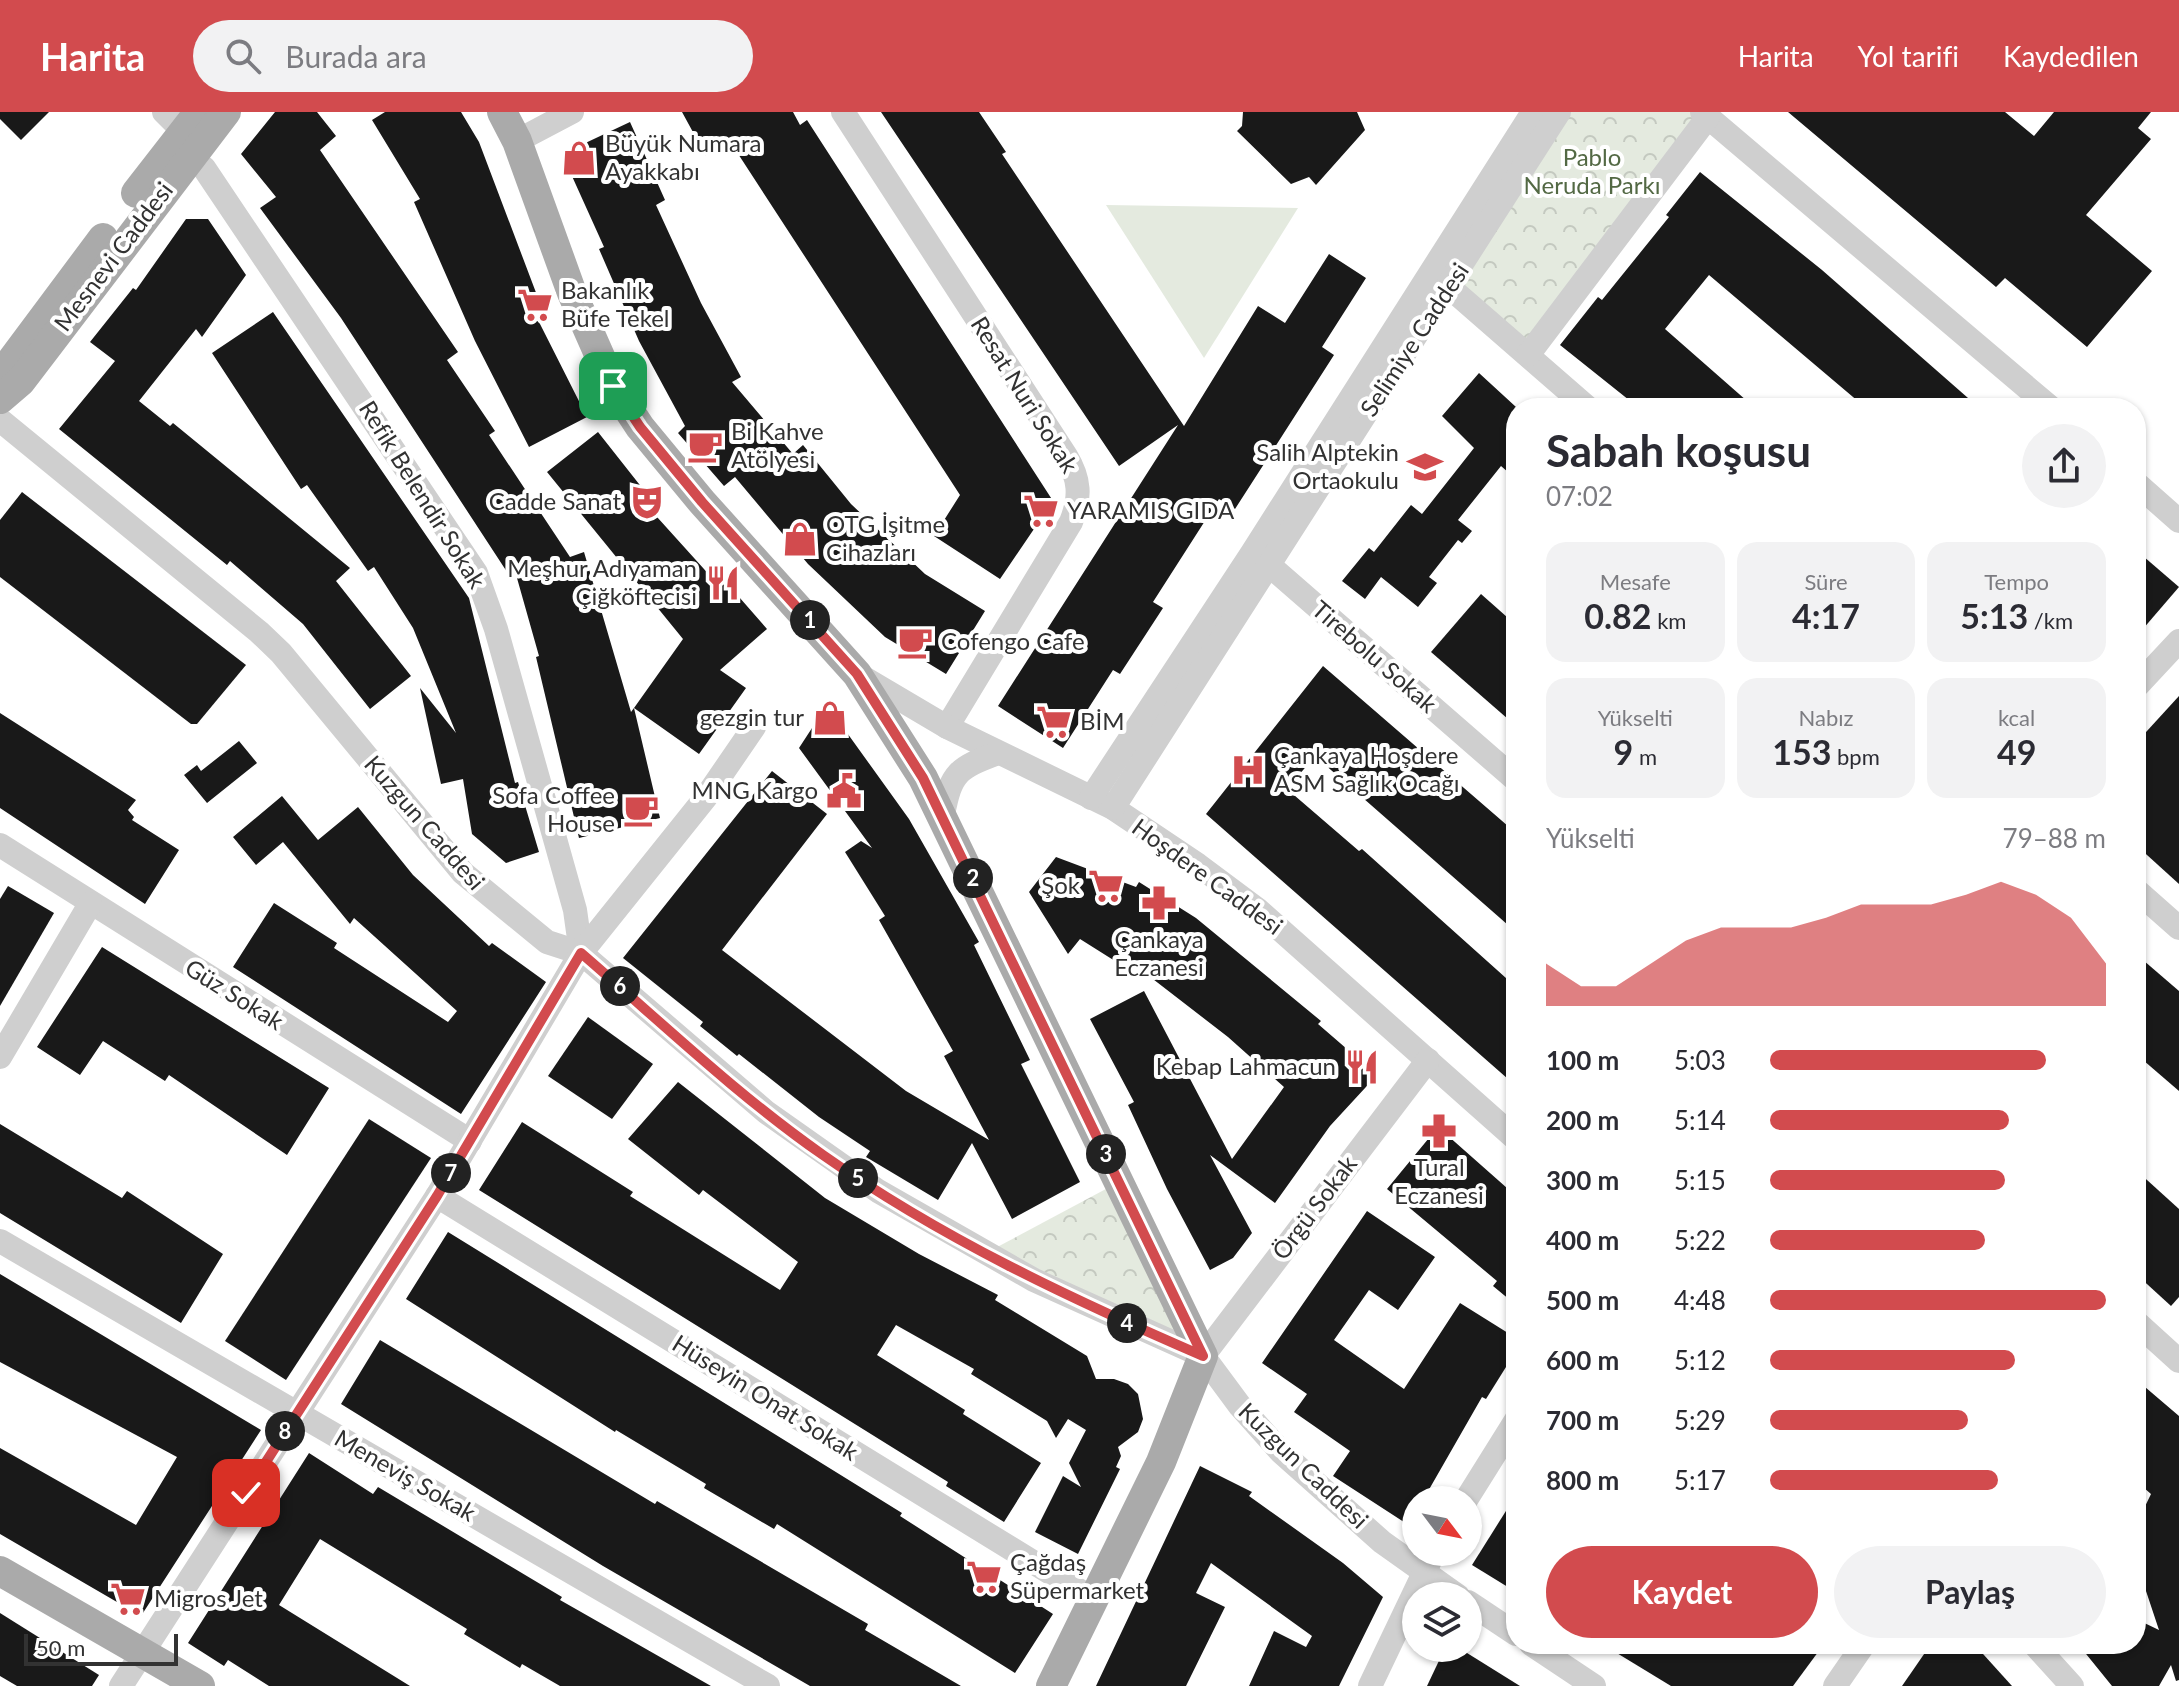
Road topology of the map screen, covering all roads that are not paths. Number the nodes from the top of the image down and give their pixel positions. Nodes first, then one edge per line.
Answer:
1 (226, 112) edge
2 (249, 112) edge
3 (502, 112) edge
4 (572, 112) edge
5 (843, 112) edge
6 (1533, 112) edge
7 (1559, 112) edge
8 (1705, 114) edge
9 (179, 118) edge
10 (517, 141) junction
11 (204, 168) junction
12 (155, 202) junction
13 (1449, 287) junction
14 (1528, 355) junction
15 (0, 376) edge
16 (1577, 398) edge
17 (2039, 398) edge
18 (0, 399) edge
19 (0, 420) edge
20 (2146, 492) edge
21 (2179, 521) edge
22 (1269, 565) junction
23 (2179, 641) edge
24 (857, 674) junction
25 (2146, 676) edge
26 (754, 727) dead end
27 (947, 727) junction
28 (998, 753) junction
29 (1506, 771) edge
30 (1091, 798) junction
31 (1113, 808) junction
32 (943, 815) junction
33 (0, 845) edge
34 (2146, 899) edge
35 (90, 904) junction
36 (2179, 928) edge
37 (581, 953) junction
38 (0, 1057) edge
39 (1428, 1060) junction
40 (1506, 1130) edge
41 (470, 1141) junction
42 (437, 1196) junction
43 (0, 1241) edge
44 (2146, 1331) edge
45 (1203, 1356) junction
46 (2179, 1361) edge
47 (297, 1413) junction
48 (1506, 1436) edge
49 (1475, 1486) edge
50 (1402, 1551) edge
51 (1426, 1566) edge
52 (1432, 1566) edge
53 (0, 1571) edge
54 (1446, 1582) edge
55 (1093, 1599) junction
56 (1482, 1611) edge
57 (1506, 1627) edge
58 (144, 1652) junction
59 (1546, 1654) edge
60 (1857, 1654) edge
61 (2043, 1654) edge
62 (121, 1686) edge
63 (200, 1686) edge
64 (768, 1686) edge
65 (1051, 1686) edge
66 (1370, 1686) edge
67 (1594, 1686) edge
68 (1835, 1686) edge
69 (2072, 1686) edge

1 - 12 main road, Mesnevi Caddesi
2 - 11 main road
3 - 10 main road
4 - 10 street
5 - 27 street, Resat Nuri Sokak
6 - 30 street, Selimiye Caddesi
7 - 13 street, Selimiye Caddesi
8 - 14 street
8 - 17 street
9 - 15 main road, Mesnevi Caddesi
10 - 24 main road
11 - 12 main road
11 - 37 street, Refik Belendir Sokak
12 - 18 main road, Mesnevi Caddesi
13 - 14 street
13 - 22 street, Selimiye Caddesi
14 - 16 street
19 - 37 street, Kuzgun Caddesi
20 - 21 street
22 - 29 street, Tirebolu Sokak
22 - 31 street, Selimiye Caddesi
23 - 25 street
24 - 27 street, Hoşdere Caddesi
24 - 32 main road
26 - 37 street
27 - 28 street, Hoşdere Caddesi
28 - 30 street, Hoşdere Caddesi
28 - 32 street
30 - 31 street, Hoşdere Caddesi
31 - 39 street, Hoşdere Caddesi
32 - 45 main road
33 - 35 street, Güz Sokak
34 - 36 street
35 - 38 street
35 - 41 street, Güz Sokak
37 - 41 street
37 - 45 street, Kuzgun Caddesi
39 - 40 street, Hoşdere Caddesi
39 - 45 street, Örgü Sokak
41 - 42 street
42 - 47 street
42 - 55 street, Hüseyin Onat Sokak
43 - 47 street, Meneviş Sokak
44 - 46 street
45 - 50 street, Kuzgun Caddesi
45 - 55 main road
47 - 58 street
47 - 64 street, Meneviş Sokak
48 - 49 street
51 - 66 street
52 - 54 street, Kuzgun Caddesi
53 - 58 main road
55 - 65 main road
56 - 57 street
58 - 62 street
58 - 63 main road
59 - 67 street
60 - 68 street
61 - 69 street

